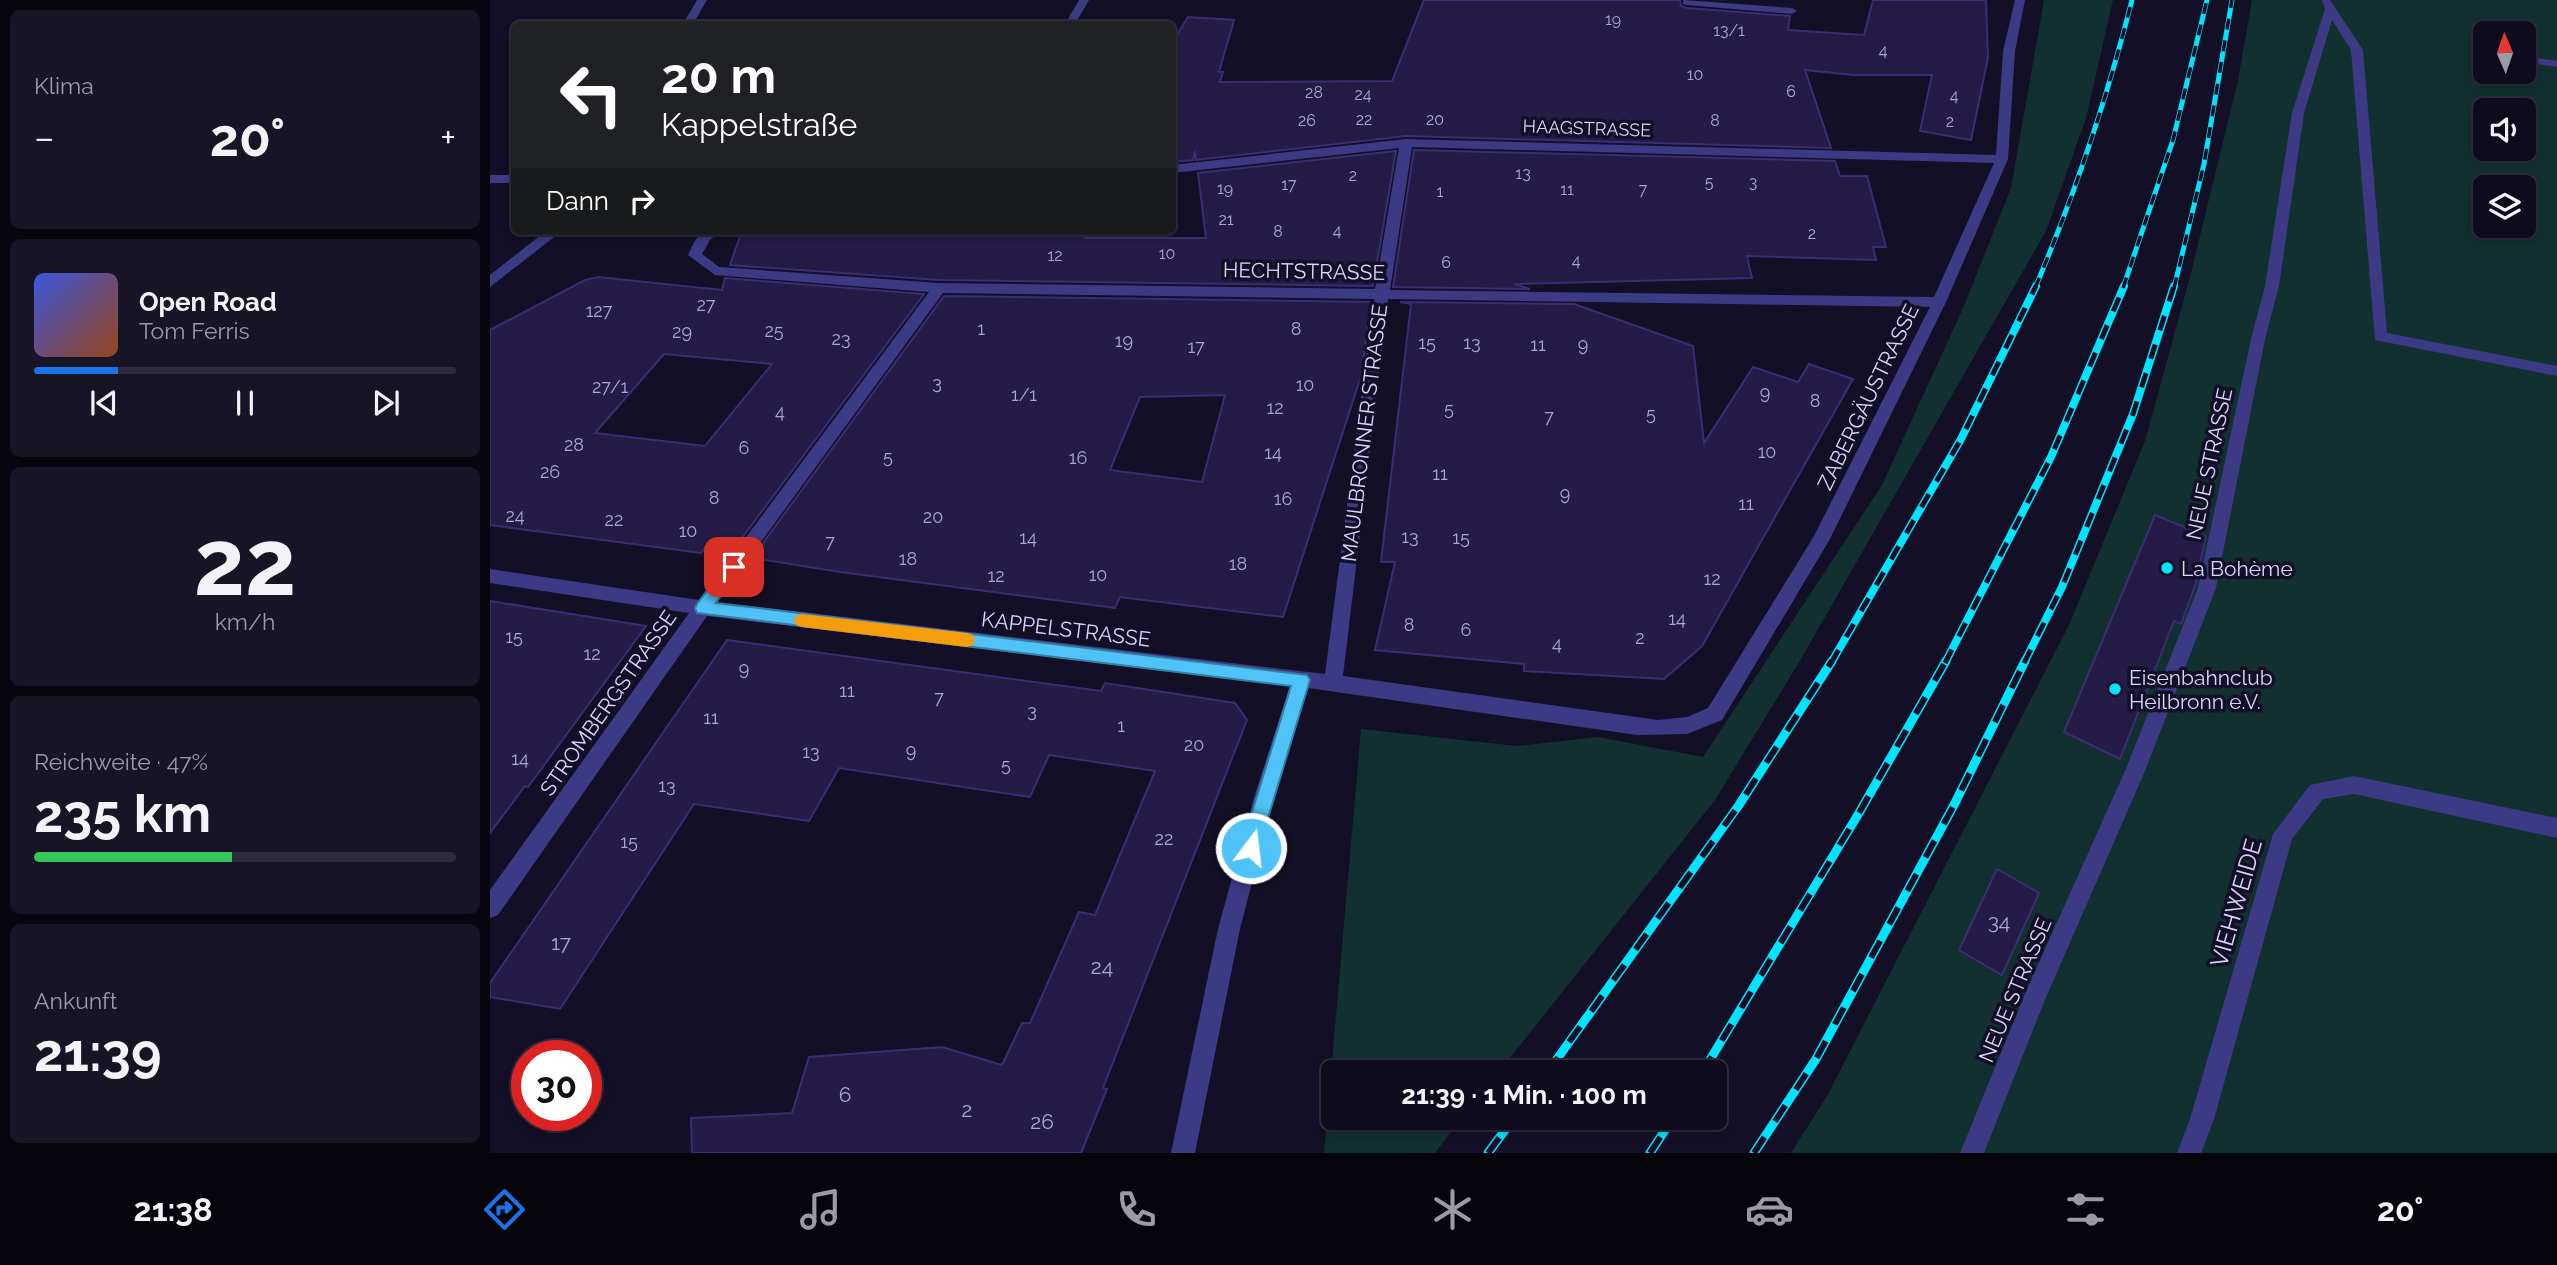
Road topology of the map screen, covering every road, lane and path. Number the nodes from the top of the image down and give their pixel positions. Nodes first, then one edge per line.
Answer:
1 (702, 0) edge
2 (1084, 0) edge
3 (2020, 0) edge
4 (1687, 2) dead end
5 (1721, 2) edge
6 (2327, 4) edge
7 (1792, 11) dead end
8 (690, 21) edge
9 (1072, 21) edge
10 (2536, 61) edge
11 (2557, 64) edge
12 (1406, 143) junction
13 (2002, 159) junction
14 (1176, 169) edge
15 (490, 179) edge
16 (511, 179) edge
17 (550, 235) edge
18 (708, 235) edge
19 (490, 282) edge
20 (939, 288) junction
21 (1382, 293) junction
22 (1939, 302) junction
23 (2557, 371) edge
24 (490, 576) edge
25 (703, 608) junction
26 (1301, 680) junction
27 (1332, 683) junction
28 (1637, 727) joint
29 (2557, 828) edge
30 (490, 908) edge
31 (1183, 1153) edge
32 (1972, 1153) edge
33 (2189, 1153) edge

1 - 8 street
2 - 9 street
3 - 13 street, ZABERGÄUSTRASSE
4 - 5 street
5 - 7 street
6 - 23 street
6 - 32 street, NEUE STRASSE
10 - 11 street
12 - 13 street, HAAGSTRASSE
12 - 14 street, HAAGSTRASSE
12 - 21 street, MAULBRONNER STRASSE
13 - 22 street, ZABERGÄUSTRASSE
15 - 16 street
17 - 19 street
18 - 20 street, HECHTSTRASSE
20 - 21 street, HECHTSTRASSE
20 - 25 street, STROMBERGSTRASSE
21 - 22 street, HECHTSTRASSE
21 - 27 street, MAULBRONNER STRASSE
22 - 28 street, ZABERGÄUSTRASSE
24 - 25 street, KAPPELSTRASSE
25 - 26 street, KAPPELSTRASSE
25 - 30 street, STROMBERGSTRASSE
26 - 27 street, KAPPELSTRASSE
26 - 31 street
27 - 28 street, KAPPELSTRASSE
29 - 33 street, VIEHWEIDE

